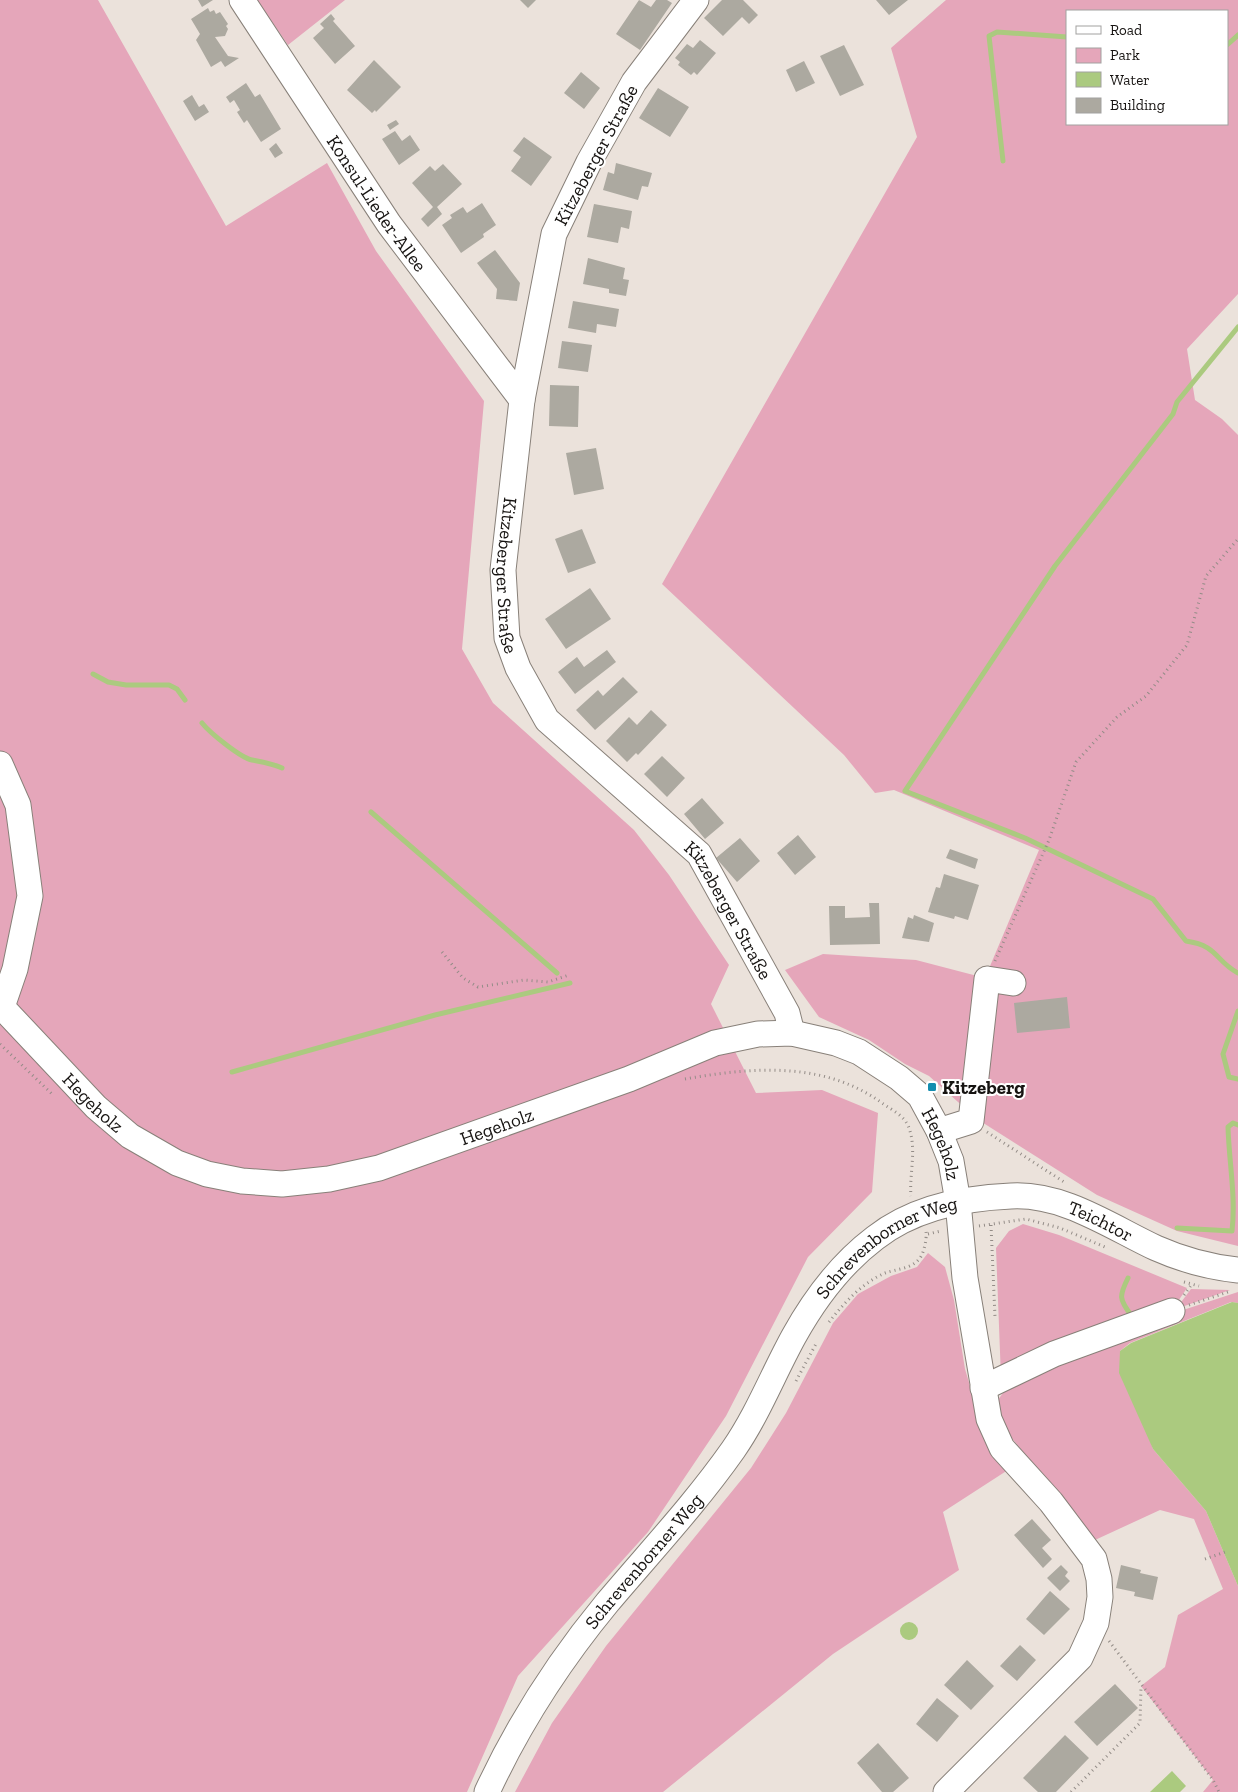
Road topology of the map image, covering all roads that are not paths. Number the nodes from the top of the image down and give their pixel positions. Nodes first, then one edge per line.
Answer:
1 (242, 0) edge
2 (696, 0) edge
3 (522, 400) junction
4 (0, 764) edge
5 (1013, 983) dead end
6 (1, 1006) edge
7 (792, 1033) junction
8 (938, 1131) junction
9 (958, 1202) junction
10 (1233, 1279) edge
11 (1172, 1311) road end
12 (983, 1388) junction
13 (487, 1792) edge
14 (946, 1792) edge

1 - 3 street, Konsul-Lieder-Allee
2 - 3 street, Kitzeberger Straße
3 - 7 street, Kitzeberger Straße
4 - 6 street
5 - 8 street
6 - 7 street, Hegeholz
7 - 8 street, Hegeholz
8 - 9 street, Hegeholz
9 - 10 street, Teichtor
9 - 12 street, Schrevenborner Weg
9 - 13 street, Schrevenborner Weg
11 - 12 street
12 - 14 street, Schrevenborner Weg

